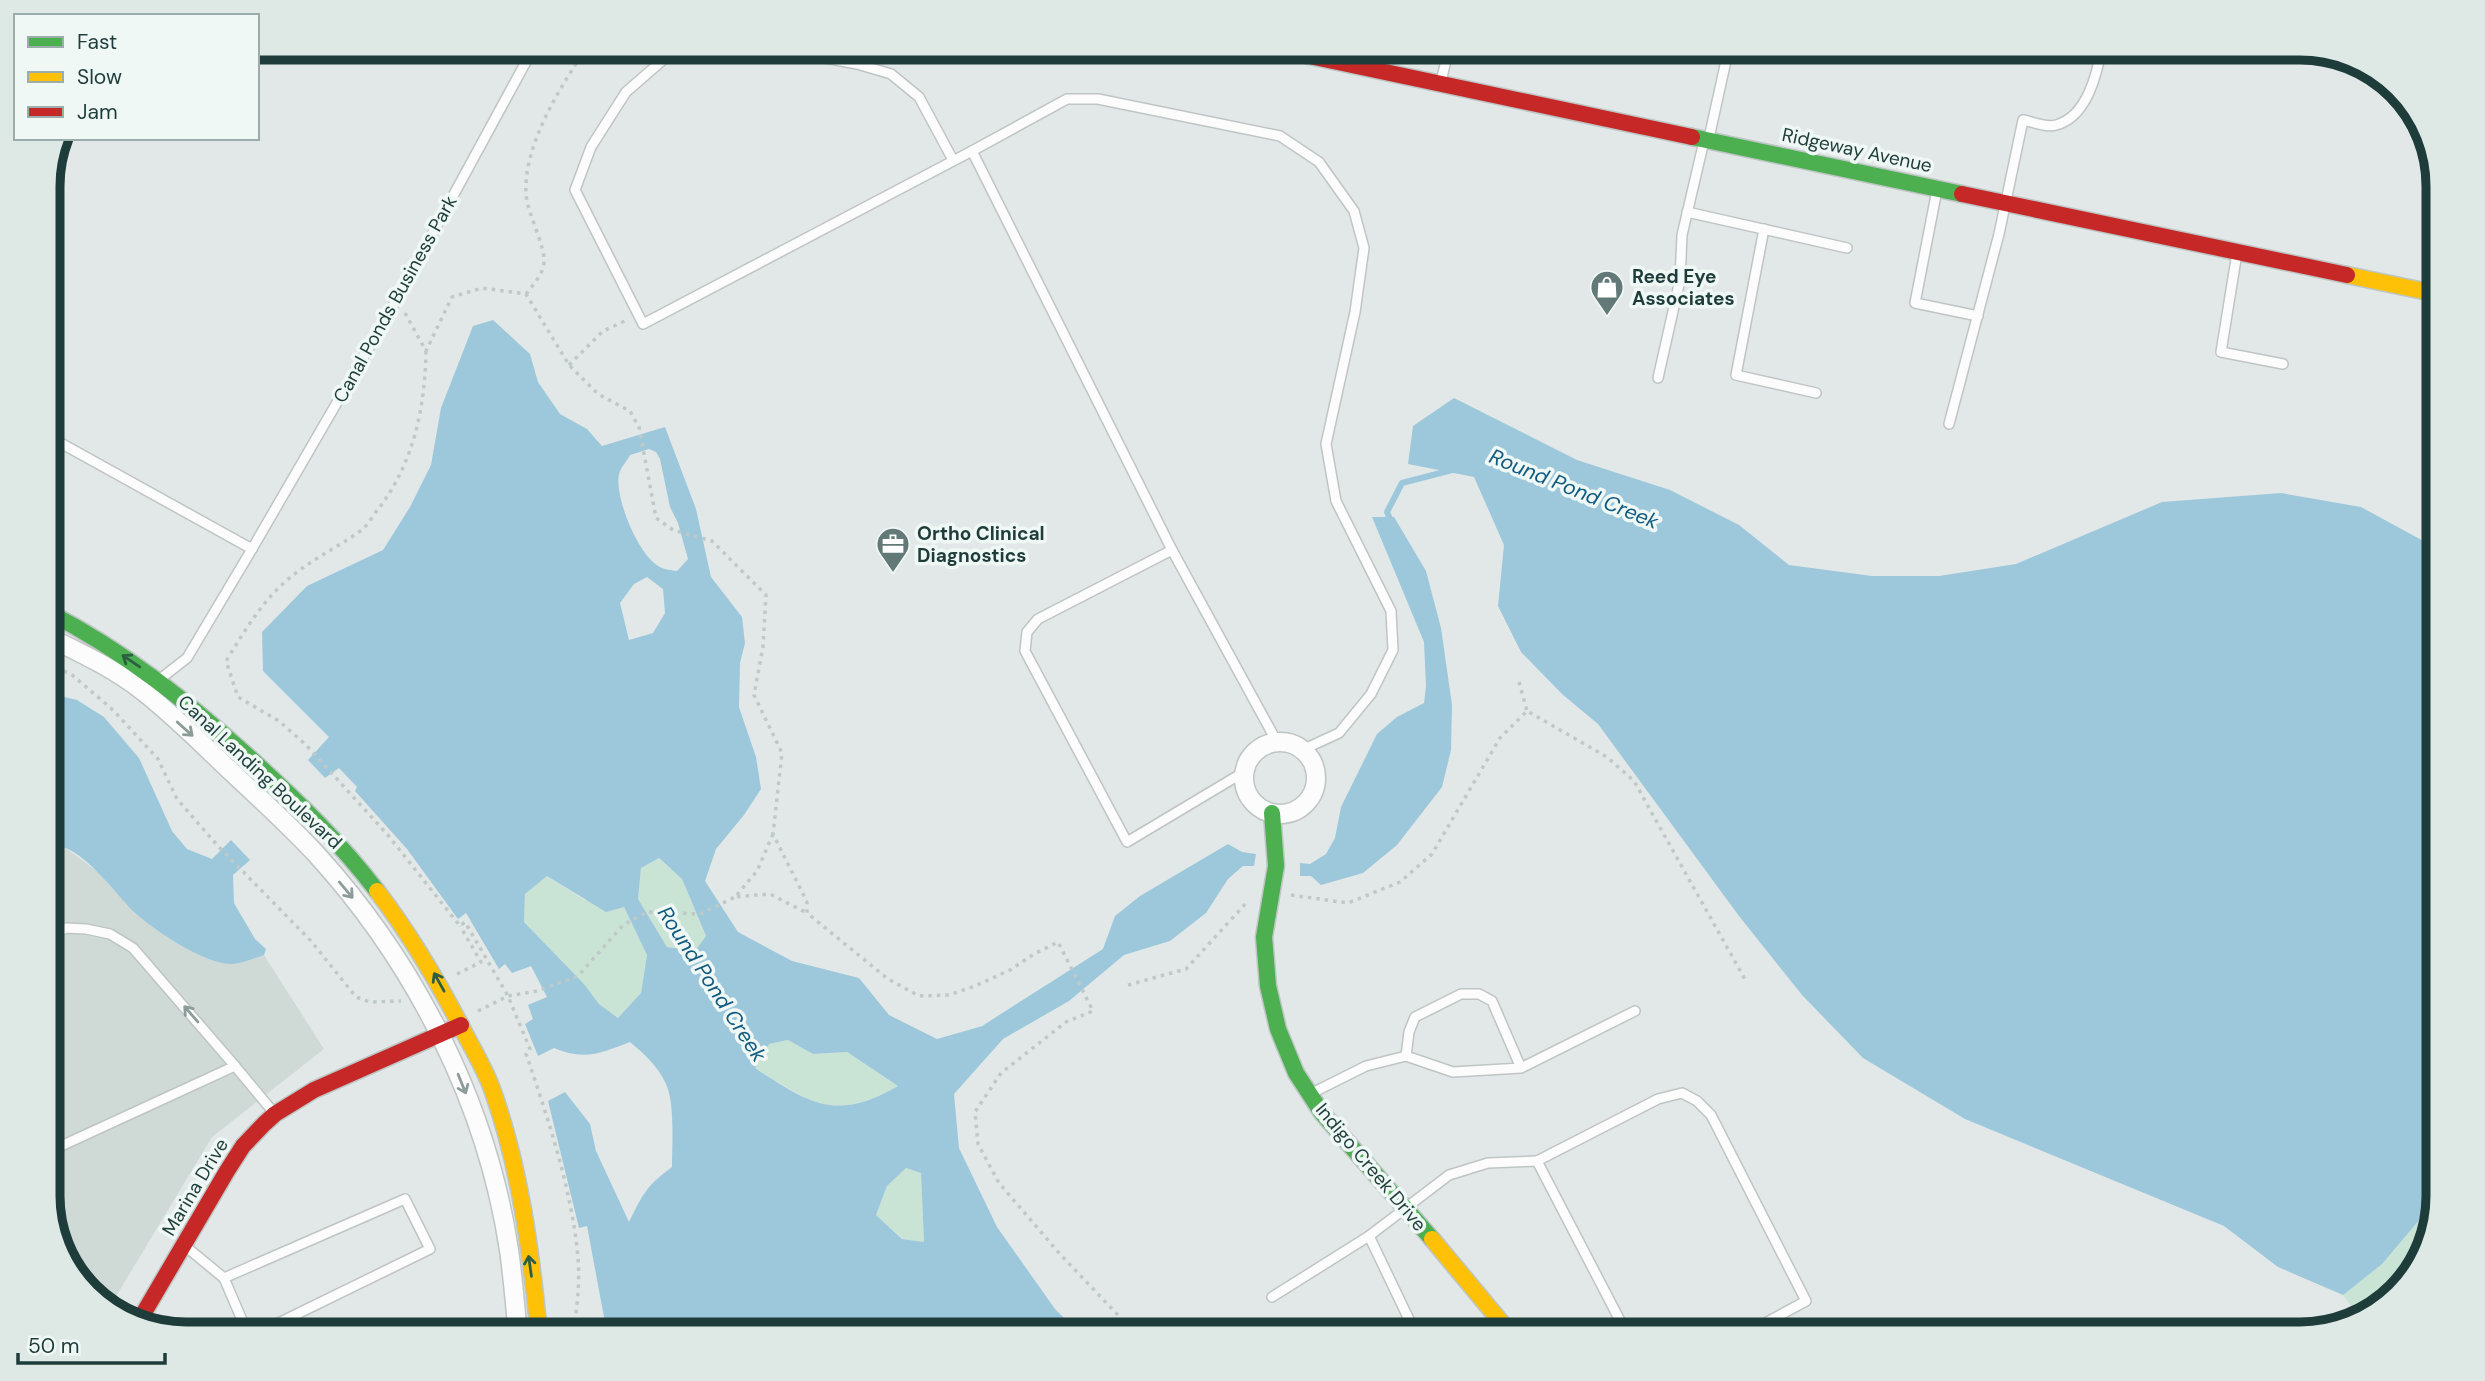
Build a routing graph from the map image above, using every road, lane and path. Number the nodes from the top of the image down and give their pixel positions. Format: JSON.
{"nodes":[{"id":1,"x":527,"y":60,"type":"edge"},
{"id":2,"x":579,"y":60,"type":"edge"},
{"id":3,"x":663,"y":60,"type":"edge"},
{"id":4,"x":836,"y":60,"type":"edge"},
{"id":5,"x":1328,"y":60,"type":"edge"},
{"id":6,"x":1446,"y":60,"type":"edge"},
{"id":7,"x":1726,"y":60,"type":"edge"},
{"id":8,"x":2100,"y":60,"type":"edge"},
{"id":9,"x":1441,"y":84,"type":"junction"},
{"id":10,"x":1706,"y":140,"type":"junction"},
{"id":11,"x":972,"y":151,"type":"junction"},
{"id":12,"x":953,"y":160,"type":"junction"},
{"id":13,"x":1937,"y":188,"type":"junction"},
{"id":14,"x":2005,"y":203,"type":"junction"},
{"id":15,"x":1687,"y":212,"type":"junction"},
{"id":16,"x":1764,"y":229,"type":"junction"},
{"id":17,"x":1847,"y":248,"type":"dead end"},
{"id":18,"x":2237,"y":251,"type":"junction"},
{"id":19,"x":2425,"y":290,"type":"edge"},
{"id":20,"x":526,"y":293,"type":"junction"},
{"id":21,"x":397,"y":299,"type":"junction"},
{"id":22,"x":1978,"y":316,"type":"junction"},
{"id":23,"x":642,"y":324,"type":"junction"},
{"id":24,"x":426,"y":351,"type":"junction"},
{"id":25,"x":2283,"y":364,"type":"dead end"},
{"id":26,"x":569,"y":365,"type":"junction"},
{"id":27,"x":1658,"y":378,"type":"dead end"},
{"id":28,"x":1815,"y":393,"type":"dead end"},
{"id":29,"x":1948,"y":424,"type":"dead end"},
{"id":30,"x":60,"y":443,"type":"edge"},
{"id":31,"x":252,"y":549,"type":"junction"},
{"id":32,"x":1172,"y":550,"type":"junction"},
{"id":33,"x":60,"y":618,"type":"edge"},
{"id":34,"x":60,"y":644,"type":"edge"},
{"id":35,"x":60,"y":670,"type":"edge"},
{"id":36,"x":159,"y":680,"type":"junction"},
{"id":37,"x":1519,"y":682,"type":"dead end"},
{"id":38,"x":144,"y":692,"type":"junction"},
{"id":39,"x":1527,"y":710,"type":"junction"},
{"id":40,"x":1277,"y":742,"type":"junction"},
{"id":41,"x":1302,"y":750,"type":"junction"},
{"id":42,"x":1244,"y":772,"type":"junction"},
{"id":43,"x":1272,"y":813,"type":"junction"},
{"id":44,"x":773,"y":834,"type":"junction"},
{"id":45,"x":1272,"y":893,"type":"junction"},
{"id":46,"x":735,"y":897,"type":"junction"},
{"id":47,"x":807,"y":914,"type":"junction"},
{"id":48,"x":460,"y":926,"type":"junction"},
{"id":49,"x":60,"y":931,"type":"edge"},
{"id":50,"x":453,"y":976,"type":"dead end"},
{"id":51,"x":1747,"y":983,"type":"dead end"},
{"id":52,"x":1128,"y":985,"type":"dead end"},
{"id":53,"x":508,"y":996,"type":"junction"},
{"id":54,"x":407,"y":1001,"type":"dead end"},
{"id":55,"x":498,"y":1002,"type":"dead end"},
{"id":56,"x":1634,"y":1011,"type":"dead end"},
{"id":57,"x":461,"y":1025,"type":"junction"},
{"id":58,"x":439,"y":1034,"type":"junction"},
{"id":59,"x":1406,"y":1056,"type":"junction"},
{"id":60,"x":235,"y":1066,"type":"junction"},
{"id":61,"x":1521,"y":1068,"type":"junction"},
{"id":62,"x":1310,"y":1094,"type":"junction"},
{"id":63,"x":275,"y":1114,"type":"junction"},
{"id":64,"x":60,"y":1146,"type":"edge"},
{"id":65,"x":1537,"y":1161,"type":"junction"},
{"id":66,"x":1404,"y":1208,"type":"junction"},
{"id":67,"x":1368,"y":1236,"type":"junction"},
{"id":68,"x":183,"y":1245,"type":"junction"},
{"id":69,"x":225,"y":1279,"type":"junction"},
{"id":70,"x":1272,"y":1297,"type":"dead end"},
{"id":71,"x":143,"y":1314,"type":"edge"},
{"id":72,"x":242,"y":1322,"type":"edge"},
{"id":73,"x":281,"y":1322,"type":"edge"},
{"id":74,"x":516,"y":1322,"type":"edge"},
{"id":75,"x":537,"y":1322,"type":"edge"},
{"id":76,"x":575,"y":1322,"type":"edge"},
{"id":77,"x":1125,"y":1322,"type":"edge"},
{"id":78,"x":1410,"y":1322,"type":"edge"},
{"id":79,"x":1501,"y":1322,"type":"edge"},
{"id":80,"x":1621,"y":1322,"type":"edge"},
{"id":81,"x":1767,"y":1322,"type":"edge"}],
"edges":[{"from":1,"to":21,"type":"lane","name":"Canal Ponds Business Park"},
{"from":2,"to":20,"type":"path"},
{"from":3,"to":23,"type":"lane"},
{"from":4,"to":12,"type":"lane"},
{"from":5,"to":9,"type":"street","name":"Ridgeway Avenue"},
{"from":6,"to":9,"type":"lane"},
{"from":7,"to":10,"type":"lane"},
{"from":8,"to":14,"type":"lane"},
{"from":9,"to":10,"type":"street","name":"Ridgeway Avenue"},
{"from":10,"to":13,"type":"street","name":"Ridgeway Avenue"},
{"from":10,"to":15,"type":"lane"},
{"from":11,"to":12,"type":"lane"},
{"from":11,"to":32,"type":"lane"},
{"from":11,"to":41,"type":"lane"},
{"from":12,"to":23,"type":"lane"},
{"from":13,"to":14,"type":"street","name":"Ridgeway Avenue"},
{"from":13,"to":22,"type":"lane"},
{"from":14,"to":18,"type":"street","name":"Ridgeway Avenue"},
{"from":14,"to":22,"type":"lane"},
{"from":15,"to":16,"type":"lane"},
{"from":15,"to":27,"type":"lane"},
{"from":16,"to":17,"type":"lane"},
{"from":16,"to":28,"type":"lane"},
{"from":18,"to":19,"type":"street","name":"Ridgeway Avenue"},
{"from":18,"to":25,"type":"lane"},
{"from":20,"to":24,"type":"path"},
{"from":20,"to":26,"type":"path"},
{"from":21,"to":24,"type":"path"},
{"from":21,"to":31,"type":"lane","name":"Canal Ponds Business Park"},
{"from":22,"to":29,"type":"lane"},
{"from":23,"to":26,"type":"path"},
{"from":24,"to":48,"type":"path"},
{"from":26,"to":44,"type":"path"},
{"from":30,"to":31,"type":"lane"},
{"from":31,"to":36,"type":"lane","name":"Canal Ponds Business Park"},
{"from":32,"to":40,"type":"lane"},
{"from":32,"to":42,"type":"lane"},
{"from":36,"to":33,"type":"street","name":"Canal Landing Boulevard","one_way":true},
{"from":34,"to":38,"type":"street","name":"Canal Landing Boulevard"},
{"from":35,"to":54,"type":"path"},
{"from":36,"to":38,"type":"lane","name":"Canal Ponds Business Park"},
{"from":57,"to":36,"type":"street","name":"Canal Landing Boulevard","one_way":true},
{"from":37,"to":39,"type":"path"},
{"from":38,"to":58,"type":"street","name":"Canal Landing Boulevard","one_way":true},
{"from":39,"to":45,"type":"path"},
{"from":39,"to":51,"type":"path"},
{"from":40,"to":41,"type":"street"},
{"from":40,"to":42,"type":"street"},
{"from":41,"to":43,"type":"street"},
{"from":42,"to":43,"type":"street"},
{"from":43,"to":45,"type":"street","name":"Indigo Creek Drive"},
{"from":44,"to":46,"type":"path"},
{"from":44,"to":47,"type":"path"},
{"from":45,"to":52,"type":"path"},
{"from":45,"to":62,"type":"street","name":"Indigo Creek Drive"},
{"from":46,"to":47,"type":"path"},
{"from":46,"to":53,"type":"path"},
{"from":47,"to":77,"type":"path"},
{"from":48,"to":50,"type":"path"},
{"from":48,"to":53,"type":"path"},
{"from":60,"to":49,"type":"lane","one_way":true},
{"from":53,"to":55,"type":"path"},
{"from":53,"to":76,"type":"path"},
{"from":56,"to":61,"type":"lane"},
{"from":57,"to":58,"type":"street","name":"Marina Drive"},
{"from":75,"to":57,"type":"street","name":"Canal Landing Boulevard","one_way":true},
{"from":58,"to":63,"type":"street","name":"Marina Drive"},
{"from":58,"to":74,"type":"street","name":"Canal Landing Boulevard","one_way":true},
{"from":59,"to":61,"type":"lane"},
{"from":59,"to":61,"type":"lane"},
{"from":59,"to":62,"type":"lane"},
{"from":60,"to":63,"type":"lane"},
{"from":60,"to":64,"type":"lane"},
{"from":62,"to":66,"type":"street","name":"Indigo Creek Drive"},
{"from":63,"to":68,"type":"street","name":"Marina Drive"},
{"from":65,"to":66,"type":"lane"},
{"from":65,"to":80,"type":"lane"},
{"from":65,"to":81,"type":"lane"},
{"from":66,"to":67,"type":"lane"},
{"from":66,"to":79,"type":"street","name":"Indigo Creek Drive"},
{"from":67,"to":70,"type":"lane"},
{"from":67,"to":78,"type":"lane"},
{"from":68,"to":69,"type":"lane"},
{"from":68,"to":71,"type":"street","name":"Marina Drive"},
{"from":69,"to":72,"type":"lane"},
{"from":69,"to":73,"type":"lane"}]}
